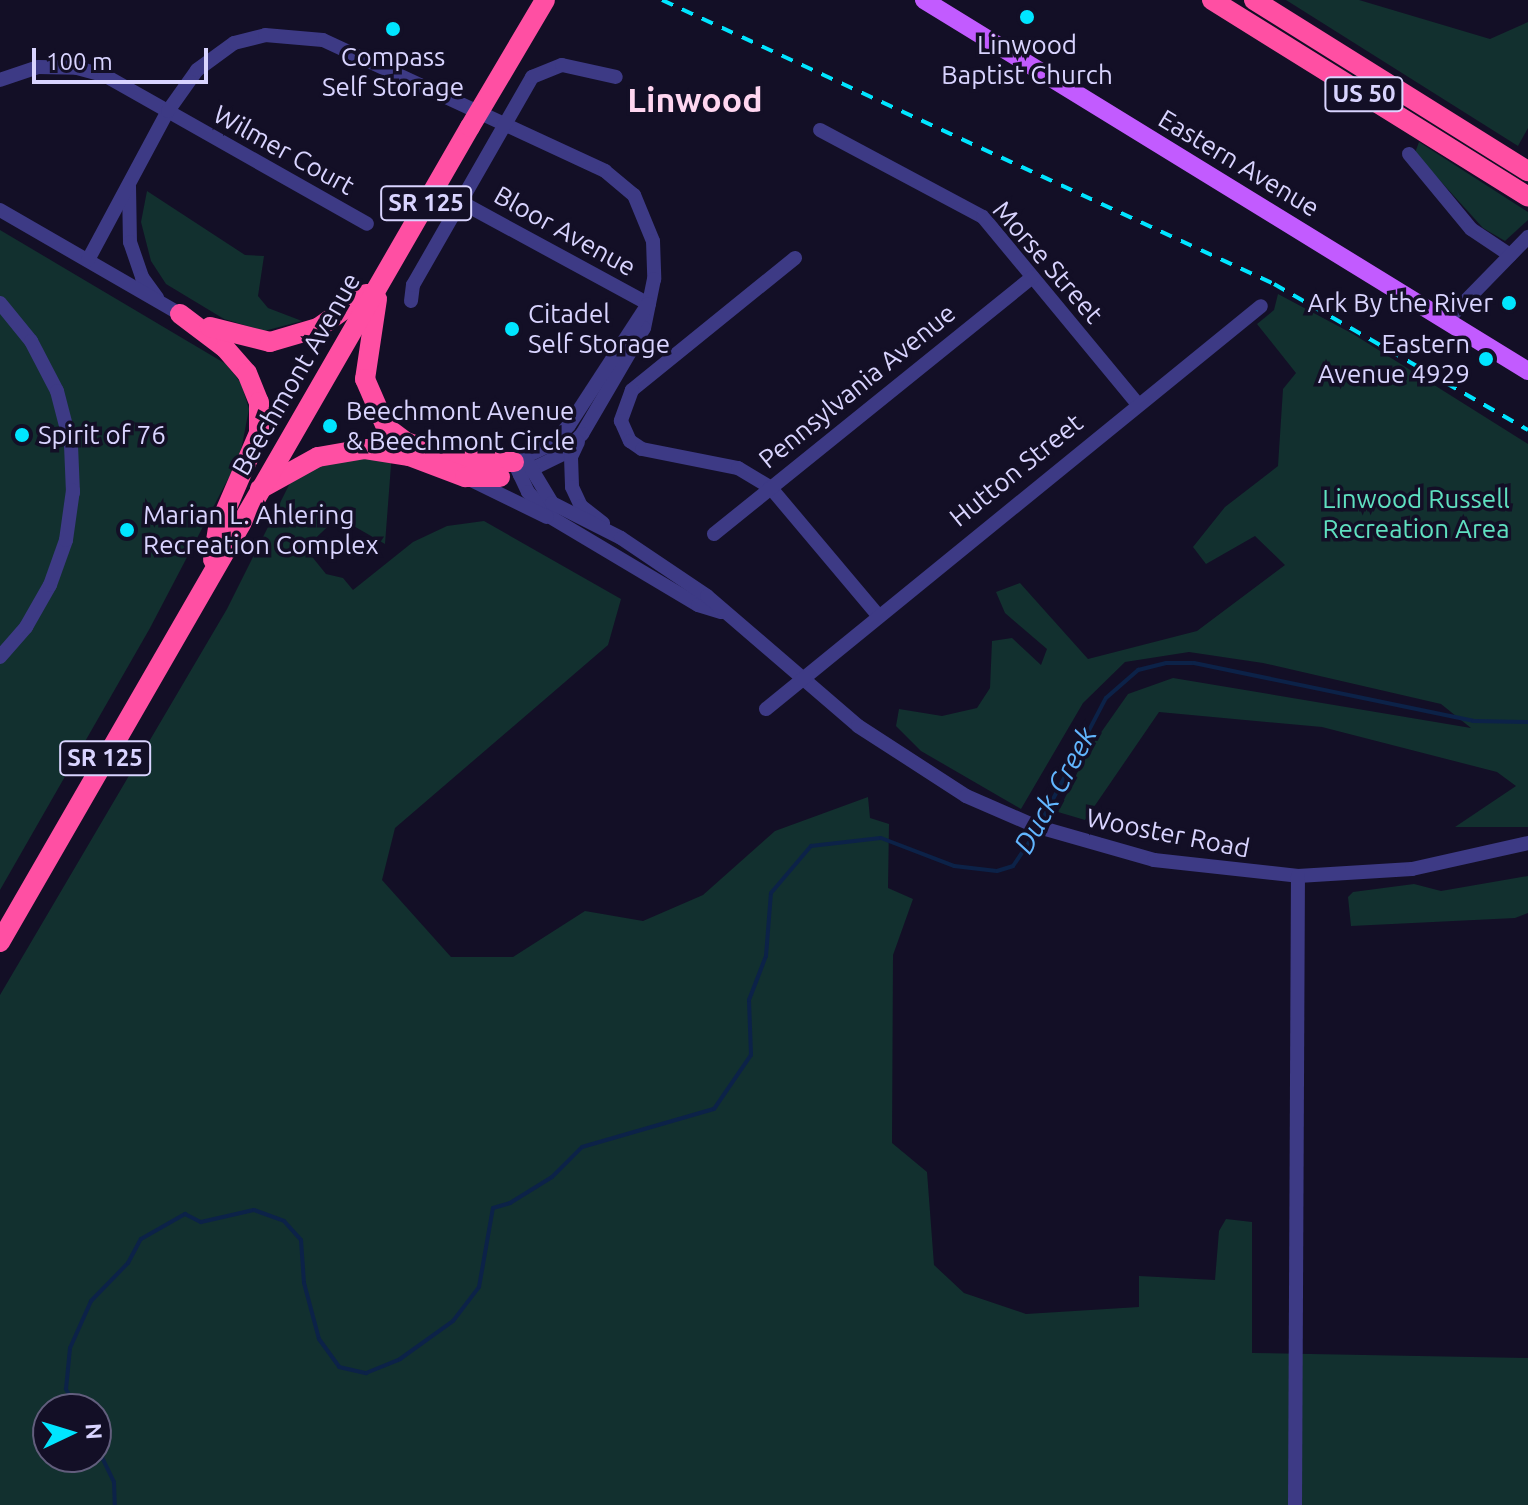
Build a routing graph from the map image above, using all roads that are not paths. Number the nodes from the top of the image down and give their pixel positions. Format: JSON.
{"nodes":[{"id":1,"x":545,"y":0,"type":"edge"},
{"id":2,"x":924,"y":0,"type":"edge"},
{"id":3,"x":1212,"y":0,"type":"edge"},
{"id":4,"x":1254,"y":0,"type":"edge"},
{"id":5,"x":616,"y":77,"type":"dead end"},
{"id":6,"x":0,"y":80,"type":"edge"},
{"id":7,"x":168,"y":111,"type":"junction"},
{"id":8,"x":504,"y":122,"type":"junction"},
{"id":9,"x":820,"y":130,"type":"dead end"},
{"id":10,"x":1409,"y":154,"type":"dead end"},
{"id":11,"x":1528,"y":171,"type":"edge"},
{"id":12,"x":129,"y":184,"type":"junction"},
{"id":13,"x":1522,"y":192,"type":"edge"},
{"id":14,"x":459,"y":201,"type":"junction"},
{"id":15,"x":0,"y":210,"type":"edge"},
{"id":16,"x":367,"y":224,"type":"dead end"},
{"id":17,"x":1528,"y":237,"type":"edge"},
{"id":18,"x":1510,"y":255,"type":"junction"},
{"id":19,"x":795,"y":258,"type":"dead end"},
{"id":20,"x":88,"y":260,"type":"junction"},
{"id":21,"x":1032,"y":277,"type":"junction"},
{"id":22,"x":381,"y":280,"type":"junction"},
{"id":23,"x":411,"y":301,"type":"dead end"},
{"id":24,"x":159,"y":302,"type":"junction"},
{"id":25,"x":0,"y":303,"type":"edge"},
{"id":26,"x":649,"y":304,"type":"junction"},
{"id":27,"x":1261,"y":306,"type":"dead end"},
{"id":28,"x":180,"y":314,"type":"junction"},
{"id":29,"x":1448,"y":319,"type":"junction"},
{"id":30,"x":1528,"y":371,"type":"edge"},
{"id":31,"x":1137,"y":403,"type":"junction"},
{"id":32,"x":582,"y":434,"type":"junction"},
{"id":33,"x":522,"y":467,"type":"junction"},
{"id":34,"x":465,"y":477,"type":"junction"},
{"id":35,"x":770,"y":487,"type":"junction"},
{"id":36,"x":260,"y":489,"type":"junction"},
{"id":37,"x":552,"y":518,"type":"junction"},
{"id":38,"x":714,"y":534,"type":"dead end"},
{"id":39,"x":621,"y":538,"type":"junction"},
{"id":40,"x":211,"y":575,"type":"junction"},
{"id":41,"x":722,"y":613,"type":"junction"},
{"id":42,"x":877,"y":614,"type":"junction"},
{"id":43,"x":0,"y":657,"type":"edge"},
{"id":44,"x":808,"y":678,"type":"junction"},
{"id":45,"x":766,"y":709,"type":"dead end"},
{"id":46,"x":1528,"y":843,"type":"edge"},
{"id":47,"x":1298,"y":876,"type":"junction"},
{"id":48,"x":0,"y":942,"type":"edge"},
{"id":49,"x":1295,"y":1505,"type":"edge"}],
"edges":[{"from":1,"to":22,"type":"highway","name":"Beechmont Avenue","number":"SR 125","bridge":true},
{"from":2,"to":29,"type":"main road","name":"Eastern Avenue"},
{"from":3,"to":13,"type":"highway","number":"US 50"},
{"from":4,"to":11,"type":"highway","number":"US 50"},
{"from":5,"to":8,"type":"street"},
{"from":6,"to":7,"type":"street","name":"Wilmer Court"},
{"from":7,"to":8,"type":"street"},
{"from":7,"to":12,"type":"street"},
{"from":7,"to":16,"type":"street","name":"Wilmer Court"},
{"from":8,"to":14,"type":"street"},
{"from":8,"to":26,"type":"street"},
{"from":9,"to":21,"type":"street","name":"Morse Street"},
{"from":10,"to":18,"type":"street"},
{"from":12,"to":20,"type":"street"},
{"from":12,"to":24,"type":"street"},
{"from":14,"to":23,"type":"street"},
{"from":14,"to":26,"type":"street","name":"Bloor Avenue"},
{"from":15,"to":20,"type":"street"},
{"from":17,"to":18,"type":"street"},
{"from":18,"to":29,"type":"street"},
{"from":19,"to":35,"type":"street"},
{"from":20,"to":24,"type":"street"},
{"from":21,"to":31,"type":"street","name":"Morse Street"},
{"from":21,"to":35,"type":"street","name":"Pennsylvania Avenue"},
{"from":22,"to":28,"type":"highway"},
{"from":22,"to":33,"type":"highway"},
{"from":22,"to":36,"type":"highway","name":"Beechmont Avenue","number":"SR 125"},
{"from":24,"to":28,"type":"street"},
{"from":25,"to":43,"type":"street"},
{"from":26,"to":32,"type":"street"},
{"from":26,"to":33,"type":"street"},
{"from":27,"to":31,"type":"street","name":"Hutton Street"},
{"from":28,"to":40,"type":"highway"},
{"from":29,"to":30,"type":"main road","name":"Eastern Avenue"},
{"from":31,"to":42,"type":"street","name":"Hutton Street"},
{"from":32,"to":33,"type":"street"},
{"from":32,"to":39,"type":"street"},
{"from":33,"to":34,"type":"highway"},
{"from":33,"to":37,"type":"street","name":"Wooster Road"},
{"from":33,"to":39,"type":"street","name":"Wooster Road"},
{"from":34,"to":36,"type":"highway"},
{"from":34,"to":37,"type":"street"},
{"from":35,"to":38,"type":"street","name":"Pennsylvania Avenue"},
{"from":35,"to":42,"type":"street"},
{"from":36,"to":40,"type":"highway","name":"Beechmont Avenue","number":"SR 125"},
{"from":37,"to":41,"type":"street","name":"Wooster Road"},
{"from":39,"to":41,"type":"street","name":"Wooster Road"},
{"from":40,"to":48,"type":"highway","name":"Beechmont Avenue","number":"SR 125"},
{"from":41,"to":44,"type":"street","name":"Wooster Road"},
{"from":42,"to":44,"type":"street","name":"Hutton Street"},
{"from":44,"to":45,"type":"street"},
{"from":44,"to":47,"type":"street","name":"Wooster Road"},
{"from":46,"to":47,"type":"street","name":"Wooster Road"},
{"from":47,"to":49,"type":"street"}]}
